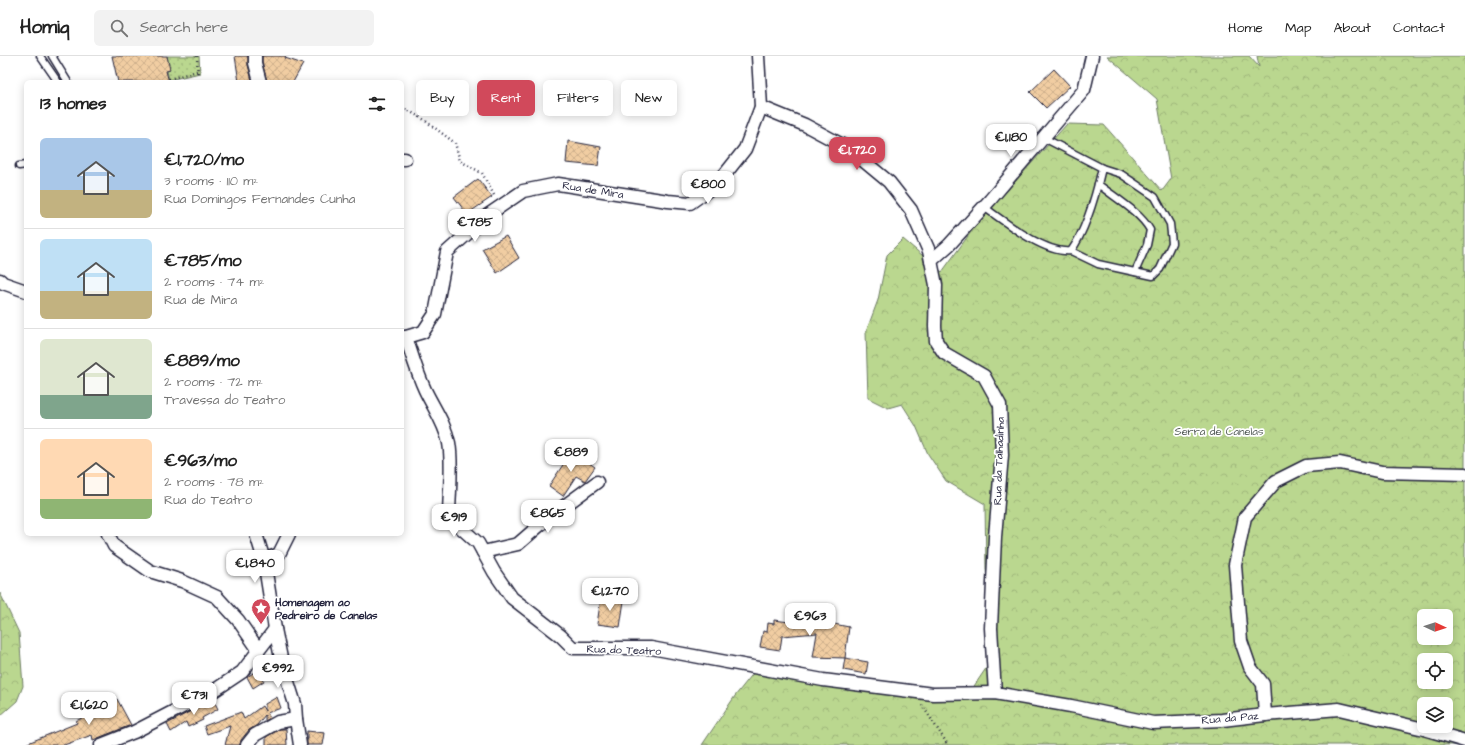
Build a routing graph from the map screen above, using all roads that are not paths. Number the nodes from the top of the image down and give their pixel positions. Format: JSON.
{"nodes":[{"id":1,"x":40,"y":56,"type":"edge"},
{"id":2,"x":52,"y":56,"type":"edge"},
{"id":3,"x":255,"y":56,"type":"edge"},
{"id":4,"x":758,"y":56,"type":"edge"},
{"id":5,"x":1092,"y":56,"type":"edge"},
{"id":6,"x":57,"y":80,"type":"edge"},
{"id":7,"x":67,"y":80,"type":"edge"},
{"id":8,"x":259,"y":80,"type":"edge"},
{"id":9,"x":761,"y":106,"type":"junction"},
{"id":10,"x":1044,"y":138,"type":"junction"},
{"id":11,"x":1102,"y":168,"type":"junction"},
{"id":12,"x":1098,"y":184,"type":"junction"},
{"id":13,"x":984,"y":207,"type":"junction"},
{"id":14,"x":1071,"y":251,"type":"junction"},
{"id":15,"x":931,"y":261,"type":"junction"},
{"id":16,"x":1135,"y":272,"type":"junction"},
{"id":17,"x":0,"y":280,"type":"edge"},
{"id":18,"x":24,"y":290,"type":"edge"},
{"id":19,"x":404,"y":337,"type":"edge"},
{"id":20,"x":1465,"y":474,"type":"edge"},
{"id":21,"x":598,"y":482,"type":"dead end"},
{"id":22,"x":109,"y":536,"type":"edge"},
{"id":23,"x":257,"y":536,"type":"edge"},
{"id":24,"x":288,"y":536,"type":"edge"},
{"id":25,"x":483,"y":552,"type":"junction"},
{"id":26,"x":264,"y":560,"type":"junction"},
{"id":27,"x":275,"y":628,"type":"junction"},
{"id":28,"x":258,"y":649,"type":"junction"},
{"id":29,"x":995,"y":693,"type":"junction"},
{"id":30,"x":1265,"y":715,"type":"junction"},
{"id":31,"x":296,"y":719,"type":"junction"},
{"id":32,"x":1465,"y":741,"type":"edge"},
{"id":33,"x":101,"y":745,"type":"edge"},
{"id":34,"x":247,"y":745,"type":"edge"},
{"id":35,"x":300,"y":745,"type":"edge"}],
"edges":[{"from":1,"to":6,"type":"lane"},
{"from":2,"to":7,"type":"lane"},
{"from":3,"to":8,"type":"street"},
{"from":4,"to":9,"type":"street","name":"Rua de Mira"},
{"from":5,"to":10,"type":"street"},
{"from":9,"to":15,"type":"street","name":"Rua da Talhadinha"},
{"from":9,"to":19,"type":"street","name":"Rua de Mira"},
{"from":10,"to":11,"type":"lane"},
{"from":10,"to":13,"type":"street"},
{"from":11,"to":12,"type":"lane"},
{"from":11,"to":16,"type":"lane"},
{"from":12,"to":14,"type":"lane"},
{"from":12,"to":16,"type":"lane"},
{"from":13,"to":14,"type":"lane"},
{"from":13,"to":15,"type":"street"},
{"from":14,"to":16,"type":"lane"},
{"from":15,"to":29,"type":"street","name":"Rua da Talhadinha"},
{"from":17,"to":18,"type":"street"},
{"from":19,"to":25,"type":"street","name":"Rua do Teatro"},
{"from":20,"to":30,"type":"street"},
{"from":21,"to":25,"type":"street"},
{"from":22,"to":28,"type":"street"},
{"from":23,"to":26,"type":"street"},
{"from":24,"to":26,"type":"street"},
{"from":25,"to":29,"type":"street","name":"Rua do Teatro"},
{"from":26,"to":27,"type":"street"},
{"from":27,"to":28,"type":"street"},
{"from":27,"to":31,"type":"street"},
{"from":28,"to":33,"type":"street"},
{"from":29,"to":30,"type":"street","name":"Rua da Paz"},
{"from":30,"to":32,"type":"street","name":"Rua da Paz"},
{"from":31,"to":34,"type":"street"},
{"from":31,"to":35,"type":"street"}]}
